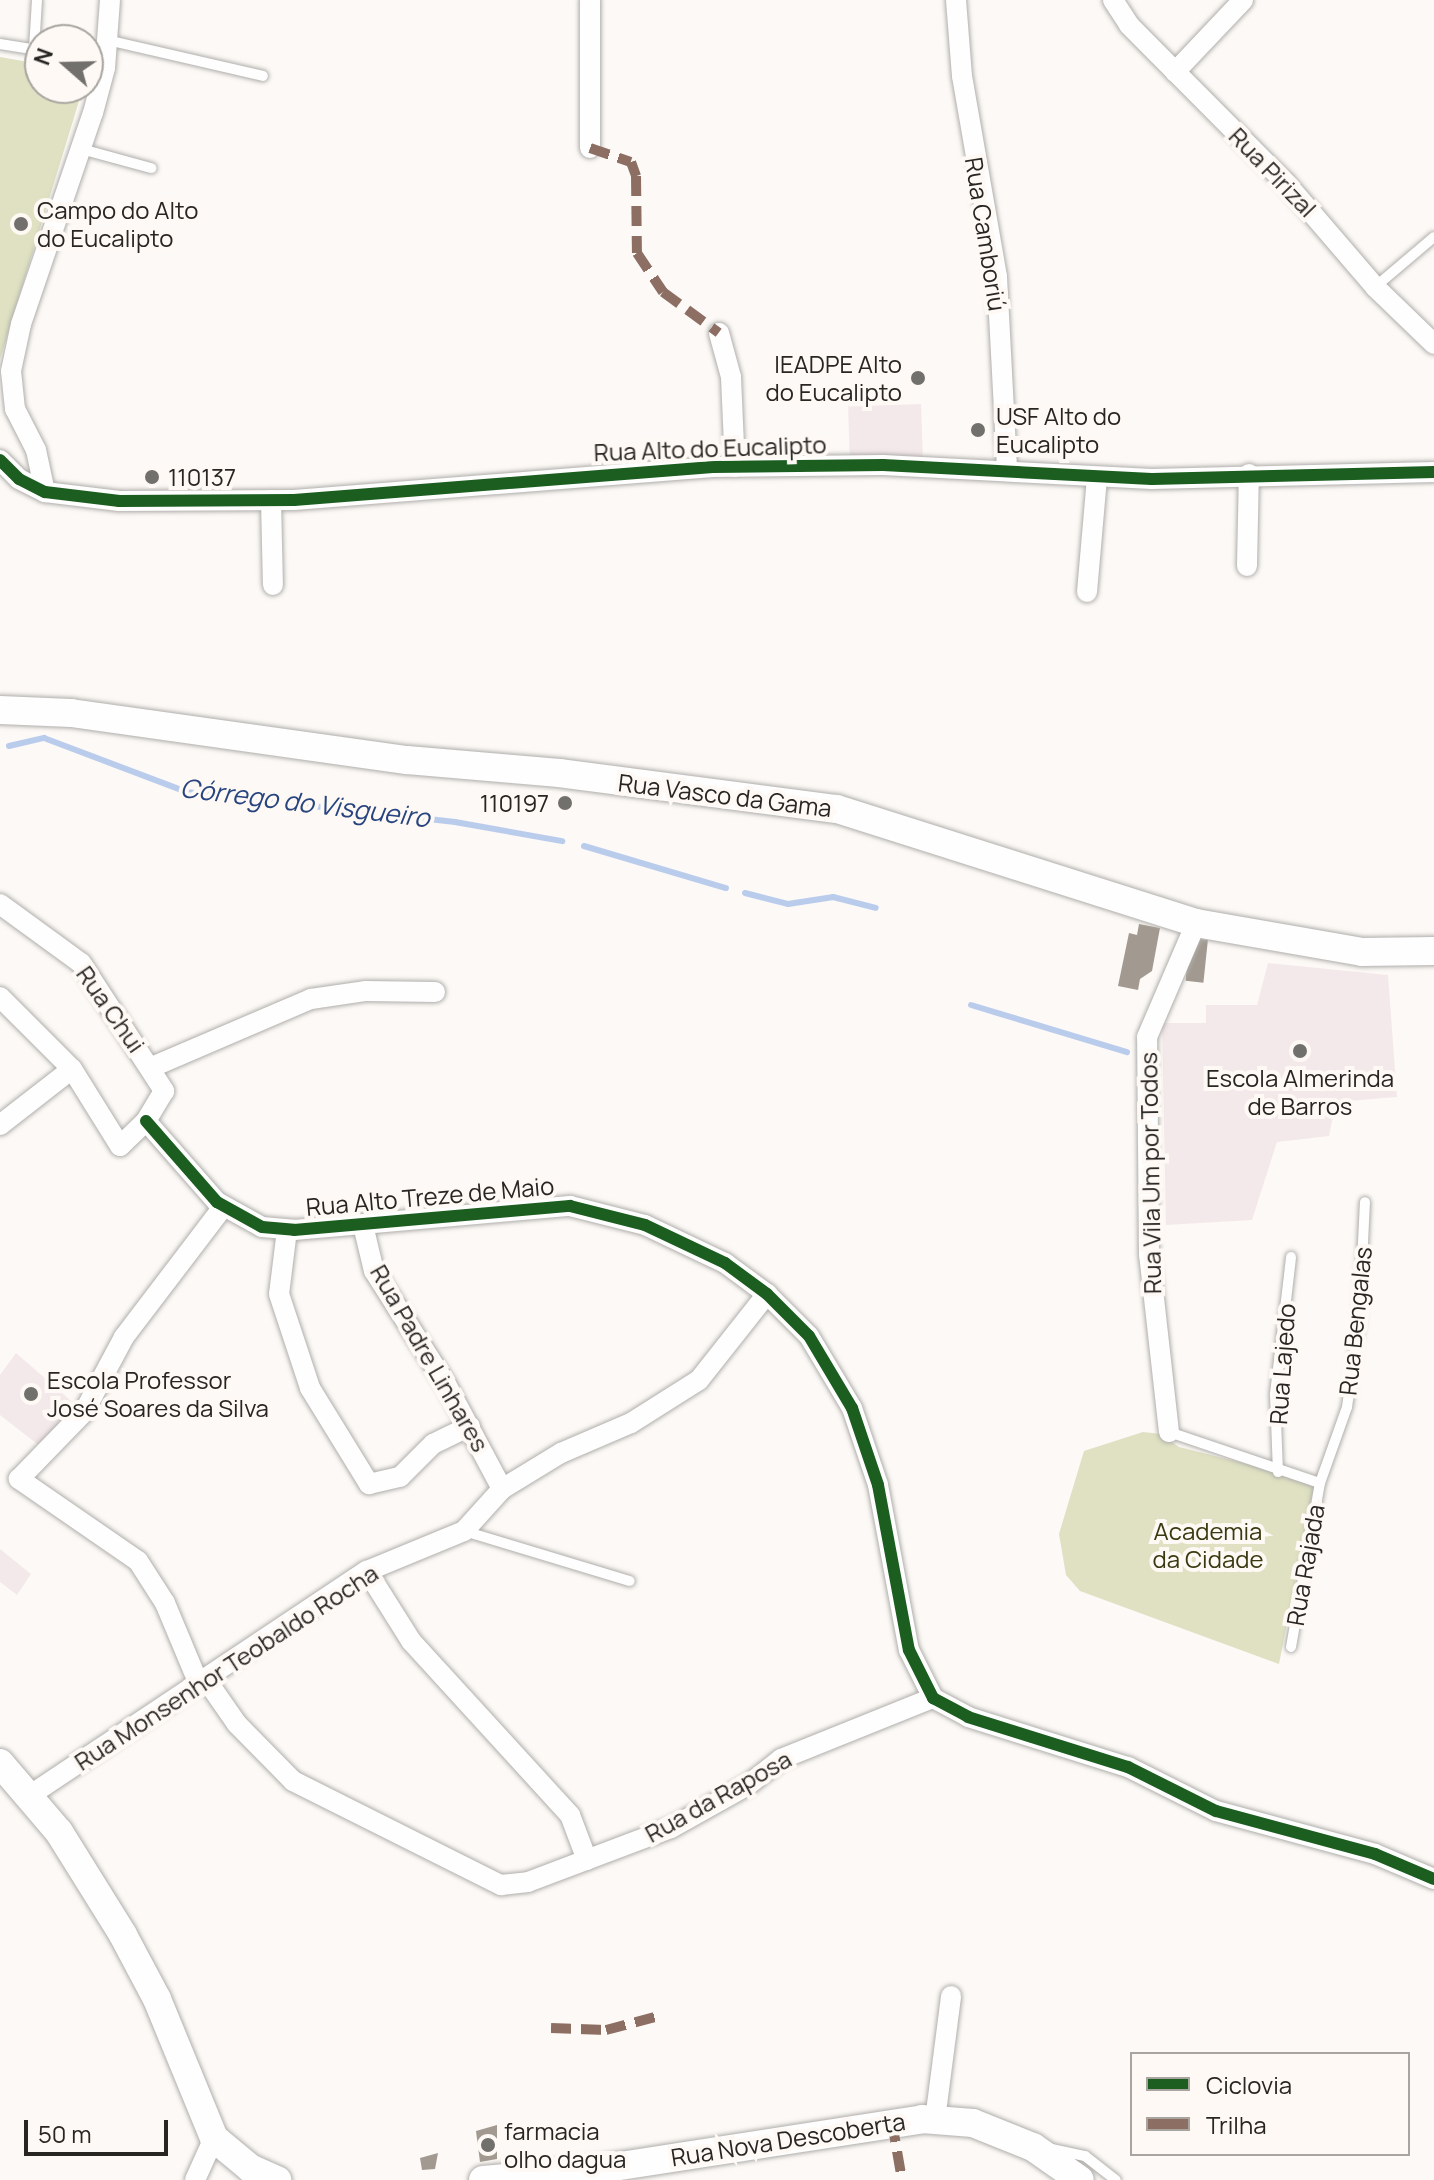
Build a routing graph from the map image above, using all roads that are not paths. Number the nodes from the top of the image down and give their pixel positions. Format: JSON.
{"nodes":[{"id":1,"x":37,"y":0,"type":"edge"},
{"id":2,"x":110,"y":0,"type":"edge"},
{"id":3,"x":590,"y":0,"type":"edge"},
{"id":4,"x":956,"y":0,"type":"edge"},
{"id":5,"x":1113,"y":0,"type":"edge"},
{"id":6,"x":1243,"y":0,"type":"edge"},
{"id":7,"x":37,"y":24,"type":"edge"},
{"id":8,"x":107,"y":40,"type":"junction"},
{"id":9,"x":0,"y":44,"type":"edge"},
{"id":10,"x":104,"y":47,"type":"edge"},
{"id":11,"x":24,"y":48,"type":"edge"},
{"id":12,"x":1175,"y":72,"type":"junction"},
{"id":13,"x":263,"y":76,"type":"dead end"},
{"id":14,"x":89,"y":104,"type":"edge"},
{"id":15,"x":590,"y":148,"type":"dead end"},
{"id":16,"x":81,"y":149,"type":"junction"},
{"id":17,"x":151,"y":168,"type":"dead end"},
{"id":18,"x":1434,"y":237,"type":"edge"},
{"id":19,"x":1375,"y":287,"type":"junction"},
{"id":20,"x":719,"y":333,"type":"dead end"},
{"id":21,"x":1434,"y":344,"type":"edge"},
{"id":22,"x":0,"y":460,"type":"edge"},
{"id":23,"x":735,"y":467,"type":"junction"},
{"id":24,"x":1007,"y":469,"type":"junction"},
{"id":25,"x":1434,"y":472,"type":"edge"},
{"id":26,"x":1249,"y":474,"type":"junction"},
{"id":27,"x":1097,"y":478,"type":"junction"},
{"id":28,"x":45,"y":492,"type":"junction"},
{"id":29,"x":271,"y":500,"type":"junction"},
{"id":30,"x":1247,"y":566,"type":"dead end"},
{"id":31,"x":273,"y":585,"type":"dead end"},
{"id":32,"x":1087,"y":592,"type":"dead end"},
{"id":33,"x":0,"y":710,"type":"edge"},
{"id":34,"x":0,"y":904,"type":"edge"},
{"id":35,"x":1196,"y":923,"type":"junction"},
{"id":36,"x":1434,"y":951,"type":"edge"},
{"id":37,"x":435,"y":992,"type":"dead end"},
{"id":38,"x":0,"y":997,"type":"edge"},
{"id":39,"x":152,"y":1067,"type":"junction"},
{"id":40,"x":72,"y":1069,"type":"junction"},
{"id":41,"x":146,"y":1121,"type":"junction"},
{"id":42,"x":0,"y":1125,"type":"edge"},
{"id":43,"x":1365,"y":1202,"type":"dead end"},
{"id":44,"x":223,"y":1207,"type":"junction"},
{"id":45,"x":363,"y":1225,"type":"junction"},
{"id":46,"x":287,"y":1230,"type":"junction"},
{"id":47,"x":1291,"y":1257,"type":"dead end"},
{"id":48,"x":767,"y":1294,"type":"junction"},
{"id":49,"x":470,"y":1426,"type":"junction"},
{"id":50,"x":1169,"y":1432,"type":"joint"},
{"id":51,"x":1278,"y":1472,"type":"junction"},
{"id":52,"x":1320,"y":1483,"type":"junction"},
{"id":53,"x":502,"y":1489,"type":"junction"},
{"id":54,"x":464,"y":1531,"type":"junction"},
{"id":55,"x":367,"y":1571,"type":"junction"},
{"id":56,"x":630,"y":1581,"type":"dead end"},
{"id":57,"x":1291,"y":1647,"type":"dead end"},
{"id":58,"x":202,"y":1680,"type":"junction"},
{"id":59,"x":933,"y":1698,"type":"junction"},
{"id":60,"x":0,"y":1763,"type":"edge"},
{"id":61,"x":29,"y":1796,"type":"junction"},
{"id":62,"x":587,"y":1860,"type":"junction"},
{"id":63,"x":1434,"y":1879,"type":"edge"},
{"id":64,"x":951,"y":1996,"type":"dead end"},
{"id":65,"x":935,"y":2120,"type":"junction"},
{"id":66,"x":214,"y":2138,"type":"junction"},
{"id":67,"x":1033,"y":2147,"type":"junction"},
{"id":68,"x":195,"y":2180,"type":"edge"},
{"id":69,"x":277,"y":2180,"type":"edge"},
{"id":70,"x":483,"y":2180,"type":"edge"},
{"id":71,"x":1080,"y":2180,"type":"edge"},
{"id":72,"x":1116,"y":2180,"type":"edge"}],
"edges":[{"from":1,"to":7,"type":"lane"},
{"from":2,"to":8,"type":"street"},
{"from":3,"to":15,"type":"street"},
{"from":4,"to":24,"type":"street","name":"Rua Camboriú"},
{"from":5,"to":12,"type":"street","name":"Rua Pirizal"},
{"from":6,"to":12,"type":"street"},
{"from":8,"to":10,"type":"street"},
{"from":8,"to":13,"type":"lane"},
{"from":9,"to":11,"type":"lane"},
{"from":12,"to":19,"type":"street","name":"Rua Pirizal"},
{"from":14,"to":16,"type":"street"},
{"from":16,"to":17,"type":"lane"},
{"from":16,"to":28,"type":"street"},
{"from":18,"to":19,"type":"lane"},
{"from":19,"to":21,"type":"street","name":"Rua Pirizal"},
{"from":20,"to":23,"type":"street"},
{"from":22,"to":28,"type":"street","name":"Rua Alto do Eucalipto"},
{"from":23,"to":24,"type":"street","name":"Rua Alto do Eucalipto"},
{"from":23,"to":29,"type":"street","name":"Rua Alto do Eucalipto"},
{"from":24,"to":27,"type":"street","name":"Rua Alto do Eucalipto"},
{"from":25,"to":26,"type":"street","name":"Rua Alto do Eucalipto"},
{"from":26,"to":27,"type":"street","name":"Rua Alto do Eucalipto"},
{"from":26,"to":30,"type":"street"},
{"from":27,"to":32,"type":"street"},
{"from":28,"to":29,"type":"street","name":"Rua Alto do Eucalipto"},
{"from":29,"to":31,"type":"street"},
{"from":33,"to":35,"type":"main road","name":"Rua Vasco da Gama"},
{"from":34,"to":39,"type":"street","name":"Rua Chui"},
{"from":35,"to":36,"type":"main road","name":"Rua Vasco da Gama"},
{"from":35,"to":50,"type":"street","name":"Rua Vila Um por Todos"},
{"from":37,"to":39,"type":"street"},
{"from":38,"to":40,"type":"street"},
{"from":39,"to":41,"type":"street","name":"Rua Chui"},
{"from":40,"to":41,"type":"street","name":"Rua Chui"},
{"from":40,"to":42,"type":"street"},
{"from":41,"to":44,"type":"street","name":"Rua Alto Treze de Maio"},
{"from":43,"to":52,"type":"lane","name":"Rua Bengalas"},
{"from":44,"to":46,"type":"street","name":"Rua Alto Treze de Maio"},
{"from":44,"to":58,"type":"street"},
{"from":45,"to":46,"type":"street","name":"Rua Alto Treze de Maio"},
{"from":45,"to":48,"type":"street","name":"Rua Alto Treze de Maio"},
{"from":45,"to":49,"type":"street","name":"Rua Padre Linhares"},
{"from":46,"to":49,"type":"street"},
{"from":47,"to":51,"type":"lane","name":"Rua Lajedo"},
{"from":48,"to":53,"type":"street","name":"Rua Monsenhor Teobaldo Rocha"},
{"from":48,"to":59,"type":"street","name":"Rua Alto Treze de Maio"},
{"from":49,"to":53,"type":"street","name":"Rua Padre Linhares"},
{"from":50,"to":51,"type":"lane"},
{"from":51,"to":52,"type":"lane"},
{"from":52,"to":57,"type":"lane","name":"Rua Rajada"},
{"from":53,"to":54,"type":"street","name":"Rua Monsenhor Teobaldo Rocha"},
{"from":54,"to":55,"type":"street","name":"Rua Monsenhor Teobaldo Rocha"},
{"from":54,"to":56,"type":"lane"},
{"from":55,"to":58,"type":"street","name":"Rua Monsenhor Teobaldo Rocha"},
{"from":55,"to":62,"type":"street"},
{"from":58,"to":61,"type":"street","name":"Rua Monsenhor Teobaldo Rocha"},
{"from":58,"to":62,"type":"street","name":"Rua da Raposa"},
{"from":59,"to":62,"type":"street","name":"Rua da Raposa"},
{"from":59,"to":63,"type":"street"},
{"from":60,"to":61,"type":"main road"},
{"from":61,"to":66,"type":"main road"},
{"from":64,"to":65,"type":"street"},
{"from":65,"to":67,"type":"main road","name":"Rua Nova Descoberta"},
{"from":65,"to":70,"type":"main road","name":"Rua Nova Descoberta"},
{"from":66,"to":68,"type":"street"},
{"from":66,"to":69,"type":"main road"},
{"from":67,"to":71,"type":"main road","name":"Rua Nova Descoberta"},
{"from":67,"to":72,"type":"lane"}]}
